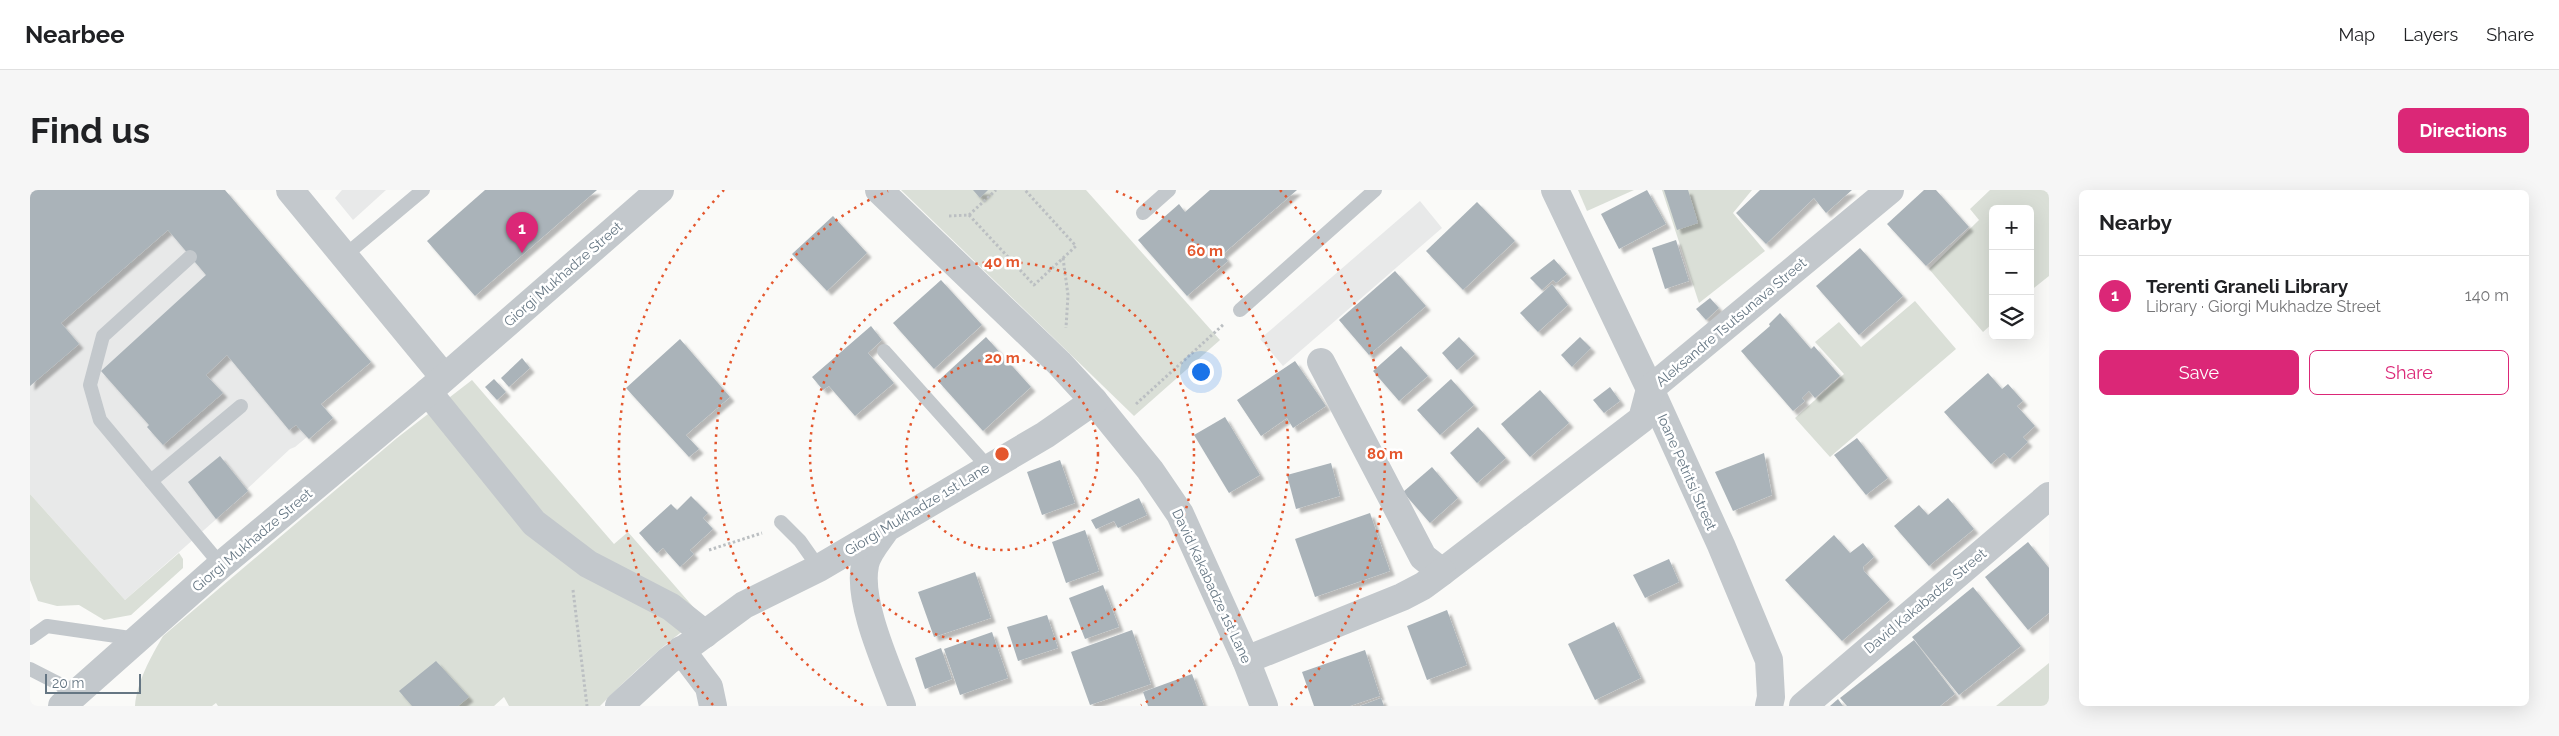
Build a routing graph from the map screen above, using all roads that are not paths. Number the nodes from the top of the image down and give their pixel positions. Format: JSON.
{"nodes":[{"id":1,"x":290,"y":190,"type":"edge"},
{"id":2,"x":423,"y":190,"type":"edge"},
{"id":3,"x":660,"y":190,"type":"edge"},
{"id":4,"x":879,"y":190,"type":"edge"},
{"id":5,"x":1169,"y":190,"type":"edge"},
{"id":6,"x":1375,"y":190,"type":"edge"},
{"id":7,"x":1556,"y":190,"type":"edge"},
{"id":8,"x":1890,"y":190,"type":"edge"},
{"id":9,"x":1142,"y":213,"type":"dead end"},
{"id":10,"x":190,"y":257,"type":"dead end"},
{"id":11,"x":343,"y":257,"type":"junction"},
{"id":12,"x":1240,"y":310,"type":"road end"},
{"id":13,"x":884,"y":351,"type":"dead end"},
{"id":14,"x":1321,"y":362,"type":"dead end"},
{"id":15,"x":436,"y":384,"type":"junction"},
{"id":16,"x":1650,"y":389,"type":"junction"},
{"id":17,"x":241,"y":406,"type":"dead end"},
{"id":18,"x":1100,"y":408,"type":"junction"},
{"id":19,"x":988,"y":467,"type":"junction"},
{"id":20,"x":151,"y":481,"type":"junction"},
{"id":21,"x":2049,"y":496,"type":"edge"},
{"id":22,"x":782,"y":524,"type":"road end"},
{"id":23,"x":888,"y":527,"type":"junction"},
{"id":24,"x":221,"y":565,"type":"junction"},
{"id":25,"x":818,"y":568,"type":"junction"},
{"id":26,"x":1442,"y":572,"type":"junction"},
{"id":27,"x":704,"y":634,"type":"junction"},
{"id":28,"x":30,"y":638,"type":"edge"},
{"id":29,"x":137,"y":639,"type":"junction"},
{"id":30,"x":681,"y":650,"type":"junction"},
{"id":31,"x":1246,"y":660,"type":"junction"},
{"id":32,"x":30,"y":669,"type":"edge"},
{"id":33,"x":69,"y":700,"type":"edge"},
{"id":34,"x":619,"y":706,"type":"edge"},
{"id":35,"x":714,"y":706,"type":"edge"},
{"id":36,"x":902,"y":706,"type":"edge"},
{"id":37,"x":1264,"y":706,"type":"edge"},
{"id":38,"x":1769,"y":706,"type":"edge"},
{"id":39,"x":1803,"y":706,"type":"edge"}],
"edges":[{"from":1,"to":11,"type":"street"},
{"from":2,"to":11,"type":"lane"},
{"from":3,"to":15,"type":"street","name":"Giorgi Mukhadze Street"},
{"from":4,"to":18,"type":"street"},
{"from":5,"to":9,"type":"lane"},
{"from":6,"to":12,"type":"lane"},
{"from":7,"to":16,"type":"street","name":"Ioane Petritsi Street"},
{"from":8,"to":16,"type":"street","name":"Aleksandre Tsutsunava Street"},
{"from":10,"to":20,"type":"lane"},
{"from":11,"to":15,"type":"street"},
{"from":13,"to":19,"type":"lane"},
{"from":14,"to":26,"type":"street"},
{"from":15,"to":24,"type":"street","name":"Giorgi Mukhadze Street"},
{"from":15,"to":27,"type":"street"},
{"from":16,"to":26,"type":"street","name":"Aleksandre Tsutsunava Street"},
{"from":16,"to":38,"type":"street","name":"Ioane Petritsi Street"},
{"from":17,"to":20,"type":"lane"},
{"from":18,"to":19,"type":"street","name":"Giorgi Mukhadze 1st Lane"},
{"from":18,"to":31,"type":"street","name":"David Kakabadze 1st Lane"},
{"from":19,"to":23,"type":"street","name":"Giorgi Mukhadze 1st Lane"},
{"from":20,"to":24,"type":"lane"},
{"from":21,"to":39,"type":"street","name":"David Kakabadze Street"},
{"from":22,"to":25,"type":"lane"},
{"from":23,"to":25,"type":"street","name":"Giorgi Mukhadze 1st Lane"},
{"from":23,"to":36,"type":"street"},
{"from":24,"to":29,"type":"street","name":"Giorgi Mukhadze Street"},
{"from":25,"to":27,"type":"street","name":"Giorgi Mukhadze 1st Lane"},
{"from":26,"to":31,"type":"street","name":"Aleksandre Tsutsunava Street"},
{"from":27,"to":30,"type":"street","name":"Giorgi Mukhadze 1st Lane"},
{"from":28,"to":29,"type":"lane"},
{"from":29,"to":33,"type":"street","name":"Giorgi Mukhadze Street"},
{"from":30,"to":34,"type":"street","name":"Giorgi Mukhadze 1st Lane"},
{"from":30,"to":35,"type":"street"},
{"from":31,"to":37,"type":"street","name":"David Kakabadze 1st Lane"},
{"from":32,"to":33,"type":"lane"}]}
